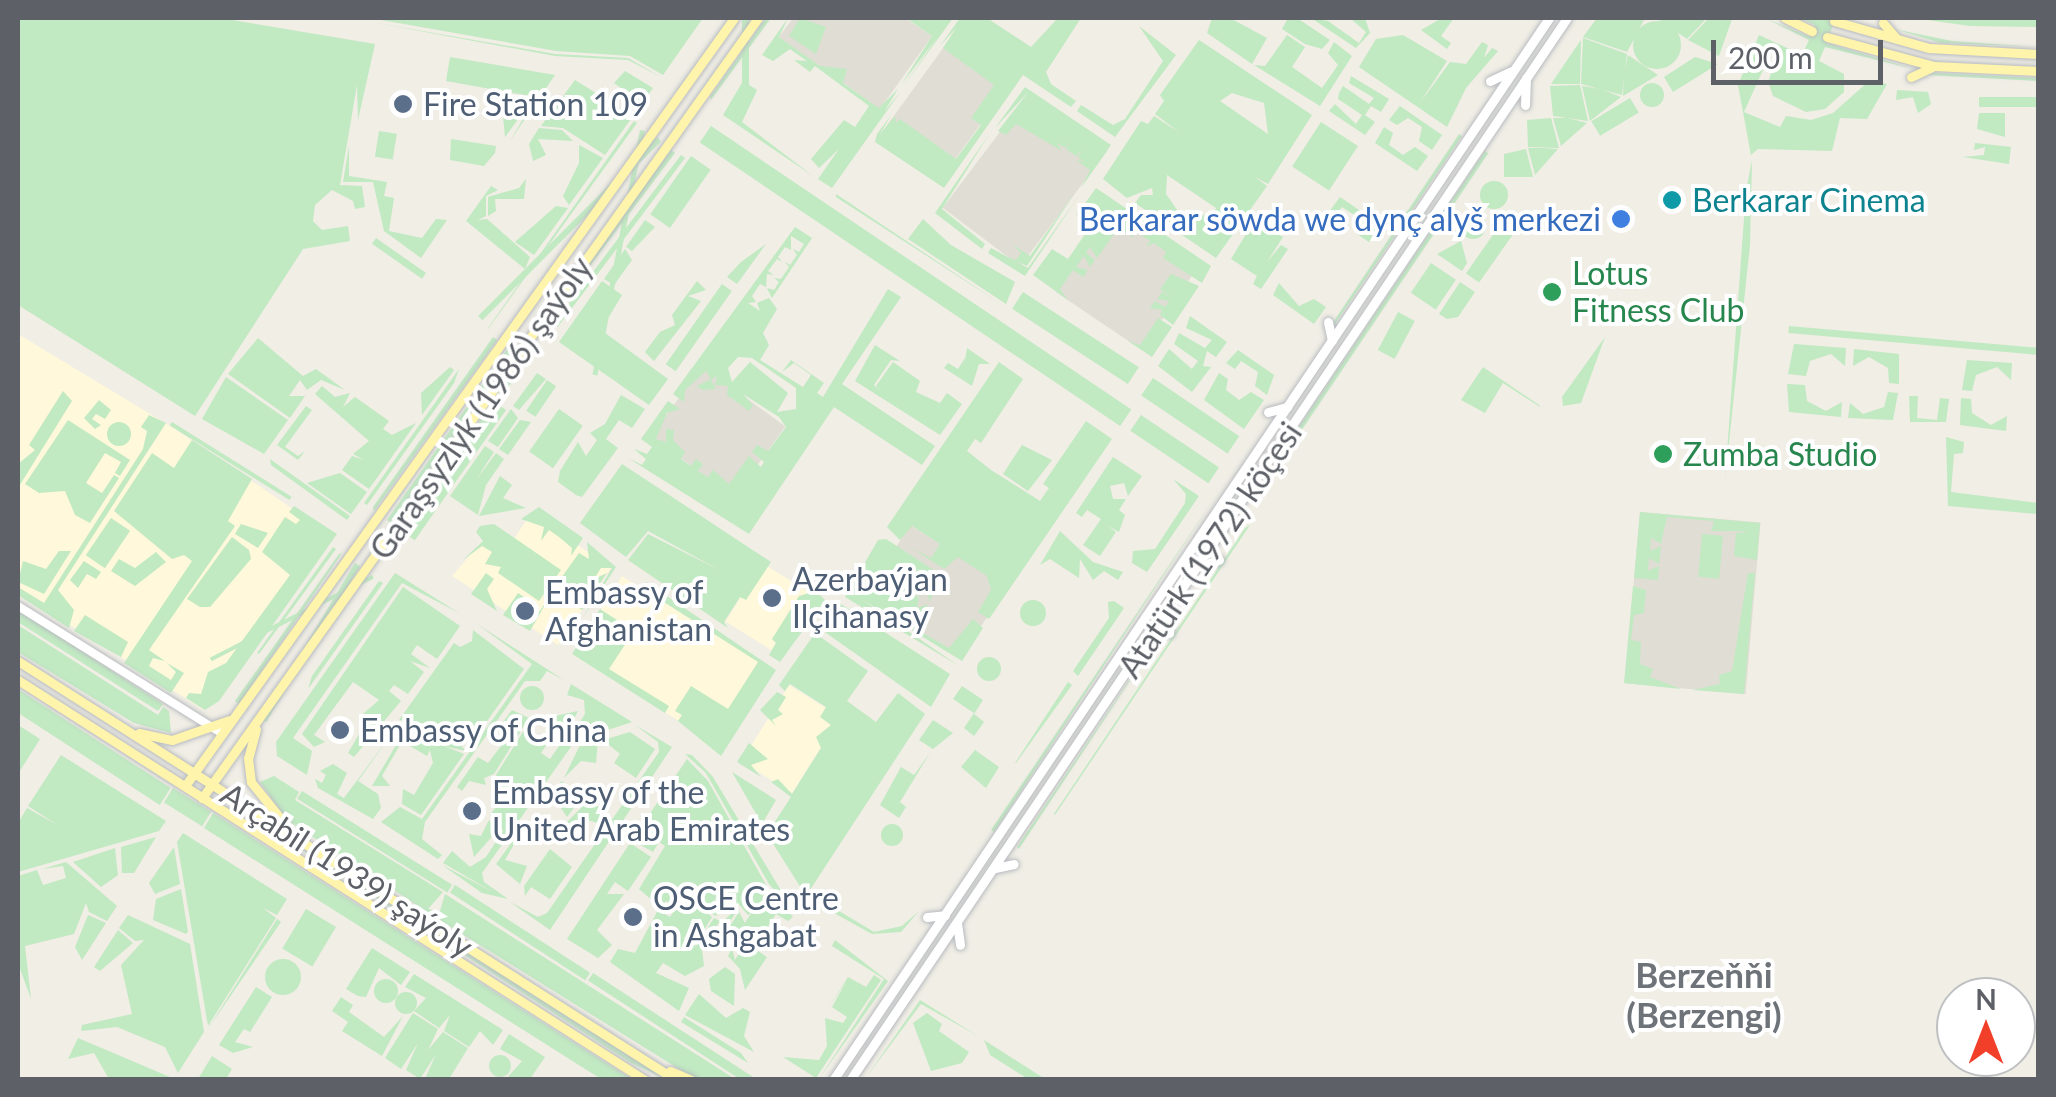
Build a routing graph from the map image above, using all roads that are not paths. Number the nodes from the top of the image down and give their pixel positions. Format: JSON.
{"nodes":[{"id":1,"x":734,"y":18,"type":"edge"},
{"id":2,"x":758,"y":18,"type":"edge"},
{"id":3,"x":1549,"y":18,"type":"edge"},
{"id":4,"x":1575,"y":18,"type":"edge"},
{"id":5,"x":1786,"y":18,"type":"edge"},
{"id":6,"x":1565,"y":20,"type":"edge"},
{"id":7,"x":1834,"y":21,"type":"dead end"},
{"id":8,"x":1883,"y":23,"type":"dead end"},
{"id":9,"x":1812,"y":30,"type":"dead end"},
{"id":10,"x":1827,"y":37,"type":"dead end"},
{"id":11,"x":1898,"y":41,"type":"junction"},
{"id":12,"x":2038,"y":54,"type":"edge"},
{"id":13,"x":1934,"y":66,"type":"junction"},
{"id":14,"x":1514,"y":70,"type":"junction"},
{"id":15,"x":2038,"y":71,"type":"edge"},
{"id":16,"x":1912,"y":77,"type":"dead end"},
{"id":17,"x":1526,"y":78,"type":"junction"},
{"id":18,"x":1490,"y":80,"type":"dead end"},
{"id":19,"x":1525,"y":105,"type":"dead end"},
{"id":20,"x":1328,"y":322,"type":"dead end"},
{"id":21,"x":1332,"y":342,"type":"junction"},
{"id":22,"x":1287,"y":408,"type":"junction"},
{"id":23,"x":1268,"y":412,"type":"dead end"},
{"id":24,"x":1219,"y":560,"type":"dead end"},
{"id":25,"x":1198,"y":567,"type":"junction"},
{"id":26,"x":18,"y":606,"type":"edge"},
{"id":27,"x":1171,"y":607,"type":"junction"},
{"id":28,"x":1169,"y":633,"type":"dead end"},
{"id":29,"x":18,"y":660,"type":"edge"},
{"id":30,"x":18,"y":680,"type":"edge"},
{"id":31,"x":201,"y":721,"type":"junction"},
{"id":32,"x":258,"y":721,"type":"junction"},
{"id":33,"x":120,"y":725,"type":"junction"},
{"id":34,"x":219,"y":731,"type":"junction"},
{"id":35,"x":193,"y":736,"type":"junction"},
{"id":36,"x":194,"y":772,"type":"junction"},
{"id":37,"x":212,"y":784,"type":"junction"},
{"id":38,"x":185,"y":786,"type":"junction"},
{"id":39,"x":202,"y":798,"type":"junction"},
{"id":40,"x":297,"y":838,"type":"junction"},
{"id":41,"x":1014,"y":864,"type":"dead end"},
{"id":42,"x":995,"y":868,"type":"junction"},
{"id":43,"x":945,"y":915,"type":"junction"},
{"id":44,"x":927,"y":917,"type":"dead end"},
{"id":45,"x":957,"y":923,"type":"junction"},
{"id":46,"x":960,"y":945,"type":"dead end"},
{"id":47,"x":650,"y":1063,"type":"junction"},
{"id":48,"x":644,"y":1079,"type":"edge"},
{"id":49,"x":676,"y":1080,"type":"edge"},
{"id":50,"x":691,"y":1080,"type":"edge"},
{"id":51,"x":833,"y":1080,"type":"edge"},
{"id":52,"x":850,"y":1080,"type":"edge"}],
"edges":[{"from":1,"to":34,"type":"main road","name":"Garaşsyzlyk (1986) şaýoly"},
{"from":2,"to":32,"type":"main road","name":"Garaşsyzlyk (1986) şaýoly"},
{"from":3,"to":14,"type":"main road","name":"Atatürk (1972) köçesi"},
{"from":4,"to":6,"type":"main road"},
{"from":5,"to":9,"type":"main road"},
{"from":6,"to":17,"type":"main road","name":"Atatürk (1972) köçesi"},
{"from":7,"to":11,"type":"main road"},
{"from":8,"to":11,"type":"main road"},
{"from":10,"to":13,"type":"main road"},
{"from":11,"to":12,"type":"main road"},
{"from":13,"to":15,"type":"main road"},
{"from":13,"to":16,"type":"main road"},
{"from":14,"to":18,"type":"main road"},
{"from":14,"to":21,"type":"main road","name":"Atatürk (1972) köçesi"},
{"from":17,"to":19,"type":"main road"},
{"from":17,"to":25,"type":"main road","name":"Atatürk (1972) köçesi"},
{"from":20,"to":21,"type":"main road"},
{"from":21,"to":22,"type":"main road","name":"Atatürk (1972) köçesi"},
{"from":22,"to":23,"type":"main road"},
{"from":22,"to":43,"type":"main road","name":"Atatürk (1972) köçesi"},
{"from":24,"to":25,"type":"main road"},
{"from":25,"to":27,"type":"main road","name":"Atatürk (1972) köçesi"},
{"from":26,"to":31,"type":"street"},
{"from":27,"to":28,"type":"main road"},
{"from":27,"to":42,"type":"main road","name":"Atatürk (1972) köçesi"},
{"from":29,"to":33,"type":"main road","name":"Arçabil (1939) şaýoly"},
{"from":30,"to":38,"type":"main road","name":"Arçabil (1939) şaýoly"},
{"from":31,"to":34,"type":"street"},
{"from":31,"to":35,"type":"main road"},
{"from":32,"to":37,"type":"main road","name":"Garaşsyzlyk (1986) şaýoly"},
{"from":32,"to":40,"type":"main road"},
{"from":33,"to":35,"type":"main road"},
{"from":33,"to":36,"type":"main road","name":"Arçabil (1939) şaýoly"},
{"from":34,"to":35,"type":"main road"},
{"from":34,"to":36,"type":"main road","name":"Garaşsyzlyk (1986) şaýoly"},
{"from":36,"to":37,"type":"main road","name":"Arçabil (1939) şaýoly"},
{"from":36,"to":38,"type":"main road","name":"Garaşsyzlyk (1986) şaýoly"},
{"from":37,"to":39,"type":"main road","name":"Garaşsyzlyk (1986) şaýoly"},
{"from":37,"to":40,"type":"main road","name":"Arçabil (1939) şaýoly"},
{"from":38,"to":39,"type":"main road","name":"Arçabil (1939) şaýoly"},
{"from":39,"to":48,"type":"main road","name":"Arçabil (1939) şaýoly"},
{"from":40,"to":47,"type":"main road","name":"Arçabil (1939) şaýoly"},
{"from":41,"to":42,"type":"main road"},
{"from":42,"to":45,"type":"main road","name":"Atatürk (1972) köçesi"},
{"from":43,"to":44,"type":"main road"},
{"from":43,"to":51,"type":"main road","name":"Atatürk (1972) köçesi"},
{"from":45,"to":46,"type":"main road"},
{"from":45,"to":52,"type":"main road","name":"Atatürk (1972) köçesi"},
{"from":47,"to":49,"type":"main road","name":"Arçabil (1939) şaýoly"},
{"from":47,"to":50,"type":"main road"}]}
